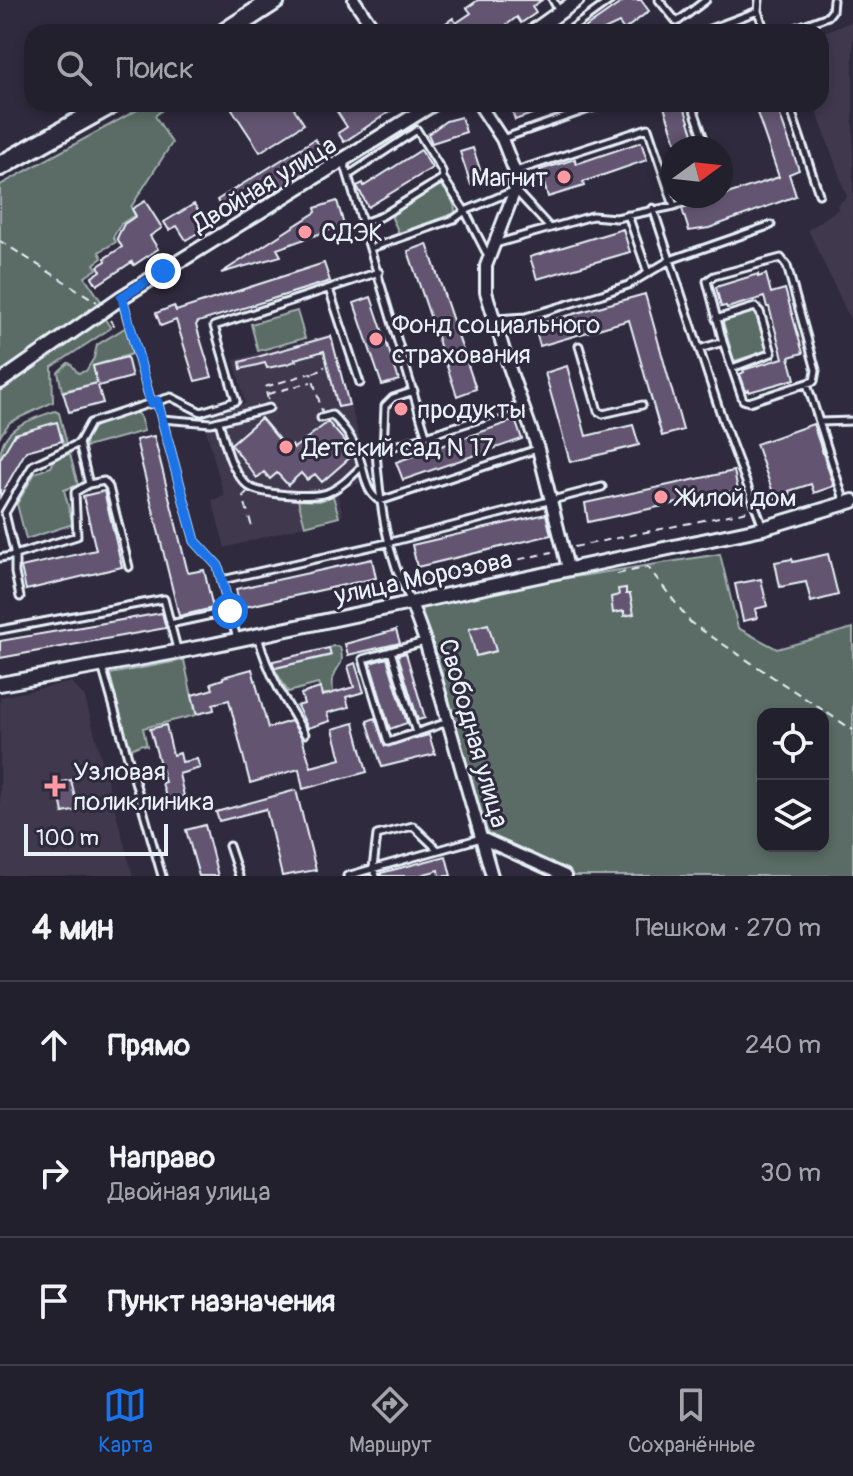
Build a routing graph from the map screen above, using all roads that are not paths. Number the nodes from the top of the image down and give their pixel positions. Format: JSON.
{"nodes":[{"id":1,"x":275,"y":0,"type":"edge"},
{"id":2,"x":354,"y":0,"type":"edge"},
{"id":3,"x":577,"y":0,"type":"edge"},
{"id":4,"x":611,"y":0,"type":"edge"},
{"id":5,"x":659,"y":0,"type":"edge"},
{"id":6,"x":706,"y":0,"type":"edge"},
{"id":7,"x":759,"y":0,"type":"edge"},
{"id":8,"x":833,"y":0,"type":"edge"},
{"id":9,"x":556,"y":6,"type":"edge"},
{"id":10,"x":758,"y":11,"type":"junction"},
{"id":11,"x":238,"y":24,"type":"edge"},
{"id":12,"x":370,"y":24,"type":"edge"},
{"id":13,"x":578,"y":24,"type":"edge"},
{"id":14,"x":723,"y":24,"type":"edge"},
{"id":15,"x":762,"y":24,"type":"edge"},
{"id":16,"x":806,"y":24,"type":"edge"},
{"id":17,"x":97,"y":112,"type":"edge"},
{"id":18,"x":418,"y":112,"type":"edge"},
{"id":19,"x":484,"y":112,"type":"edge"},
{"id":20,"x":580,"y":112,"type":"edge"},
{"id":21,"x":695,"y":112,"type":"edge"},
{"id":22,"x":792,"y":112,"type":"edge"},
{"id":23,"x":703,"y":136,"type":"edge"},
{"id":24,"x":502,"y":139,"type":"junction"},
{"id":25,"x":344,"y":161,"type":"junction"},
{"id":26,"x":0,"y":166,"type":"edge"},
{"id":27,"x":661,"y":167,"type":"edge"},
{"id":28,"x":515,"y":172,"type":"junction"},
{"id":29,"x":349,"y":175,"type":"junction"},
{"id":30,"x":443,"y":178,"type":"junction"},
{"id":31,"x":515,"y":190,"type":"junction"},
{"id":32,"x":819,"y":194,"type":"dead end"},
{"id":33,"x":661,"y":207,"type":"edge"},
{"id":34,"x":653,"y":208,"type":"junction"},
{"id":35,"x":465,"y":211,"type":"junction"},
{"id":36,"x":628,"y":215,"type":"junction"},
{"id":37,"x":363,"y":223,"type":"junction"},
{"id":38,"x":771,"y":225,"type":"dead end"},
{"id":39,"x":550,"y":228,"type":"junction"},
{"id":40,"x":495,"y":244,"type":"junction"},
{"id":41,"x":371,"y":248,"type":"junction"},
{"id":42,"x":489,"y":259,"type":"junction"},
{"id":43,"x":670,"y":260,"type":"junction"},
{"id":44,"x":379,"y":272,"type":"junction"},
{"id":45,"x":648,"y":273,"type":"junction"},
{"id":46,"x":329,"y":289,"type":"junction"},
{"id":47,"x":122,"y":297,"type":"junction"},
{"id":48,"x":494,"y":319,"type":"junction"},
{"id":49,"x":716,"y":319,"type":"junction"},
{"id":50,"x":723,"y":342,"type":"junction"},
{"id":51,"x":579,"y":346,"type":"dead end"},
{"id":52,"x":699,"y":349,"type":"junction"},
{"id":53,"x":731,"y":368,"type":"junction"},
{"id":54,"x":0,"y":382,"type":"edge"},
{"id":55,"x":360,"y":383,"type":"dead end"},
{"id":56,"x":807,"y":384,"type":"junction"},
{"id":57,"x":414,"y":391,"type":"junction"},
{"id":58,"x":154,"y":402,"type":"junction"},
{"id":59,"x":523,"y":404,"type":"junction"},
{"id":60,"x":642,"y":405,"type":"dead end"},
{"id":61,"x":269,"y":408,"type":"road end"},
{"id":62,"x":322,"y":417,"type":"road end"},
{"id":63,"x":162,"y":419,"type":"junction"},
{"id":64,"x":853,"y":421,"type":"edge"},
{"id":65,"x":219,"y":422,"type":"junction"},
{"id":66,"x":819,"y":422,"type":"junction"},
{"id":67,"x":426,"y":435,"type":"junction"},
{"id":68,"x":79,"y":443,"type":"junction"},
{"id":69,"x":538,"y":449,"type":"junction"},
{"id":70,"x":383,"y":450,"type":"junction"},
{"id":71,"x":362,"y":466,"type":"junction"},
{"id":72,"x":89,"y":484,"type":"junction"},
{"id":73,"x":602,"y":487,"type":"dead end"},
{"id":74,"x":551,"y":500,"type":"junction"},
{"id":75,"x":380,"y":501,"type":"junction"},
{"id":76,"x":849,"y":503,"type":"edge"},
{"id":77,"x":763,"y":528,"type":"junction"},
{"id":78,"x":387,"y":543,"type":"junction"},
{"id":79,"x":15,"y":555,"type":"junction"},
{"id":80,"x":0,"y":558,"type":"edge"},
{"id":81,"x":129,"y":567,"type":"dead end"},
{"id":82,"x":568,"y":568,"type":"junction"},
{"id":83,"x":222,"y":580,"type":"junction"},
{"id":84,"x":20,"y":597,"type":"dead end"},
{"id":85,"x":411,"y":603,"type":"junction"},
{"id":86,"x":230,"y":611,"type":"junction"},
{"id":87,"x":170,"y":624,"type":"junction"},
{"id":88,"x":0,"y":630,"type":"edge"},
{"id":89,"x":258,"y":636,"type":"junction"},
{"id":90,"x":237,"y":640,"type":"junction"},
{"id":91,"x":425,"y":641,"type":"junction"},
{"id":92,"x":391,"y":651,"type":"junction"},
{"id":93,"x":178,"y":652,"type":"junction"},
{"id":94,"x":101,"y":665,"type":"junction"},
{"id":95,"x":0,"y":684,"type":"edge"},
{"id":96,"x":448,"y":722,"type":"junction"},
{"id":97,"x":416,"y":733,"type":"junction"},
{"id":98,"x":305,"y":734,"type":"dead end"},
{"id":99,"x":481,"y":838,"type":"junction"},
{"id":100,"x":229,"y":846,"type":"dead end"},
{"id":101,"x":437,"y":849,"type":"junction"},
{"id":102,"x":373,"y":868,"type":"junction"},
{"id":103,"x":162,"y":876,"type":"edge"},
{"id":104,"x":239,"y":876,"type":"edge"},
{"id":105,"x":347,"y":876,"type":"edge"},
{"id":106,"x":376,"y":876,"type":"edge"},
{"id":107,"x":492,"y":876,"type":"edge"},
{"id":108,"x":565,"y":876,"type":"edge"}],
"edges":[{"from":1,"to":11,"type":"highway"},
{"from":2,"to":12,"type":"street"},
{"from":3,"to":9,"type":"street"},
{"from":4,"to":13,"type":"lane"},
{"from":5,"to":6,"type":"lane"},
{"from":7,"to":10,"type":"lane"},
{"from":8,"to":16,"type":"lane"},
{"from":10,"to":14,"type":"lane"},
{"from":10,"to":15,"type":"lane"},
{"from":17,"to":26,"type":"highway"},
{"from":18,"to":25,"type":"street","name":"Двойная улица"},
{"from":19,"to":24,"type":"street"},
{"from":20,"to":24,"type":"lane"},
{"from":21,"to":23,"type":"lane"},
{"from":22,"to":32,"type":"lane"},
{"from":24,"to":28,"type":"street"},
{"from":25,"to":29,"type":"lane"},
{"from":25,"to":47,"type":"street","name":"Двойная улица"},
{"from":27,"to":28,"type":"lane"},
{"from":28,"to":31,"type":"street"},
{"from":29,"to":30,"type":"lane"},
{"from":29,"to":37,"type":"lane"},
{"from":30,"to":35,"type":"lane"},
{"from":30,"to":37,"type":"lane"},
{"from":31,"to":35,"type":"lane"},
{"from":31,"to":39,"type":"lane"},
{"from":31,"to":40,"type":"street"},
{"from":33,"to":34,"type":"lane"},
{"from":34,"to":36,"type":"lane"},
{"from":34,"to":43,"type":"lane"},
{"from":35,"to":41,"type":"lane"},
{"from":35,"to":42,"type":"lane"},
{"from":36,"to":39,"type":"lane"},
{"from":36,"to":45,"type":"lane"},
{"from":37,"to":41,"type":"lane"},
{"from":38,"to":43,"type":"lane"},
{"from":39,"to":40,"type":"lane"},
{"from":40,"to":42,"type":"street"},
{"from":41,"to":44,"type":"lane"},
{"from":42,"to":48,"type":"street"},
{"from":43,"to":45,"type":"lane"},
{"from":43,"to":52,"type":"lane"},
{"from":44,"to":46,"type":"lane"},
{"from":44,"to":57,"type":"lane"},
{"from":45,"to":48,"type":"lane"},
{"from":46,"to":55,"type":"lane"},
{"from":46,"to":58,"type":"lane"},
{"from":47,"to":54,"type":"street","name":"Двойная улица"},
{"from":47,"to":58,"type":"lane"},
{"from":48,"to":59,"type":"street"},
{"from":49,"to":50,"type":"lane"},
{"from":49,"to":53,"type":"lane"},
{"from":49,"to":56,"type":"lane"},
{"from":50,"to":52,"type":"lane"},
{"from":50,"to":53,"type":"lane"},
{"from":51,"to":60,"type":"lane"},
{"from":52,"to":77,"type":"lane"},
{"from":53,"to":56,"type":"lane"},
{"from":56,"to":66,"type":"lane"},
{"from":57,"to":67,"type":"lane"},
{"from":57,"to":70,"type":"lane"},
{"from":58,"to":63,"type":"lane"},
{"from":58,"to":68,"type":"lane"},
{"from":59,"to":67,"type":"lane"},
{"from":59,"to":69,"type":"street"},
{"from":61,"to":65,"type":"lane"},
{"from":62,"to":71,"type":"lane"},
{"from":63,"to":65,"type":"lane"},
{"from":63,"to":83,"type":"lane"},
{"from":64,"to":66,"type":"lane"},
{"from":65,"to":71,"type":"lane"},
{"from":66,"to":76,"type":"lane"},
{"from":67,"to":70,"type":"lane"},
{"from":68,"to":72,"type":"lane"},
{"from":68,"to":79,"type":"lane"},
{"from":69,"to":74,"type":"street"},
{"from":69,"to":75,"type":"lane"},
{"from":70,"to":75,"type":"lane"},
{"from":71,"to":75,"type":"lane"},
{"from":72,"to":79,"type":"lane"},
{"from":72,"to":81,"type":"lane"},
{"from":73,"to":74,"type":"lane"},
{"from":74,"to":78,"type":"lane"},
{"from":74,"to":82,"type":"street"},
{"from":75,"to":78,"type":"lane"},
{"from":76,"to":77,"type":"street","name":"улица Морозова"},
{"from":77,"to":82,"type":"street","name":"улица Морозова"},
{"from":78,"to":83,"type":"lane"},
{"from":78,"to":85,"type":"lane"},
{"from":79,"to":80,"type":"lane"},
{"from":79,"to":84,"type":"lane"},
{"from":82,"to":85,"type":"street","name":"улица Морозова"},
{"from":83,"to":86,"type":"lane"},
{"from":85,"to":89,"type":"street","name":"улица Морозова"},
{"from":85,"to":91,"type":"street","name":"Свободная улица"},
{"from":86,"to":87,"type":"lane"},
{"from":86,"to":90,"type":"lane"},
{"from":87,"to":88,"type":"lane"},
{"from":87,"to":93,"type":"lane"},
{"from":89,"to":90,"type":"street","name":"улица Морозова"},
{"from":89,"to":98,"type":"lane"},
{"from":90,"to":93,"type":"street","name":"улица Морозова"},
{"from":91,"to":92,"type":"lane"},
{"from":91,"to":96,"type":"street","name":"Свободная улица"},
{"from":92,"to":97,"type":"lane"},
{"from":92,"to":97,"type":"lane"},
{"from":93,"to":94,"type":"street","name":"улица Морозова"},
{"from":94,"to":95,"type":"street","name":"улица Морозова"},
{"from":94,"to":103,"type":"lane"},
{"from":96,"to":97,"type":"lane"},
{"from":96,"to":99,"type":"street","name":"Свободная улица"},
{"from":99,"to":101,"type":"lane"},
{"from":99,"to":107,"type":"street","name":"Свободная улица"},
{"from":99,"to":108,"type":"street"},
{"from":100,"to":104,"type":"lane"},
{"from":101,"to":102,"type":"lane"},
{"from":101,"to":102,"type":"lane"},
{"from":102,"to":105,"type":"lane"},
{"from":102,"to":106,"type":"lane"}]}
